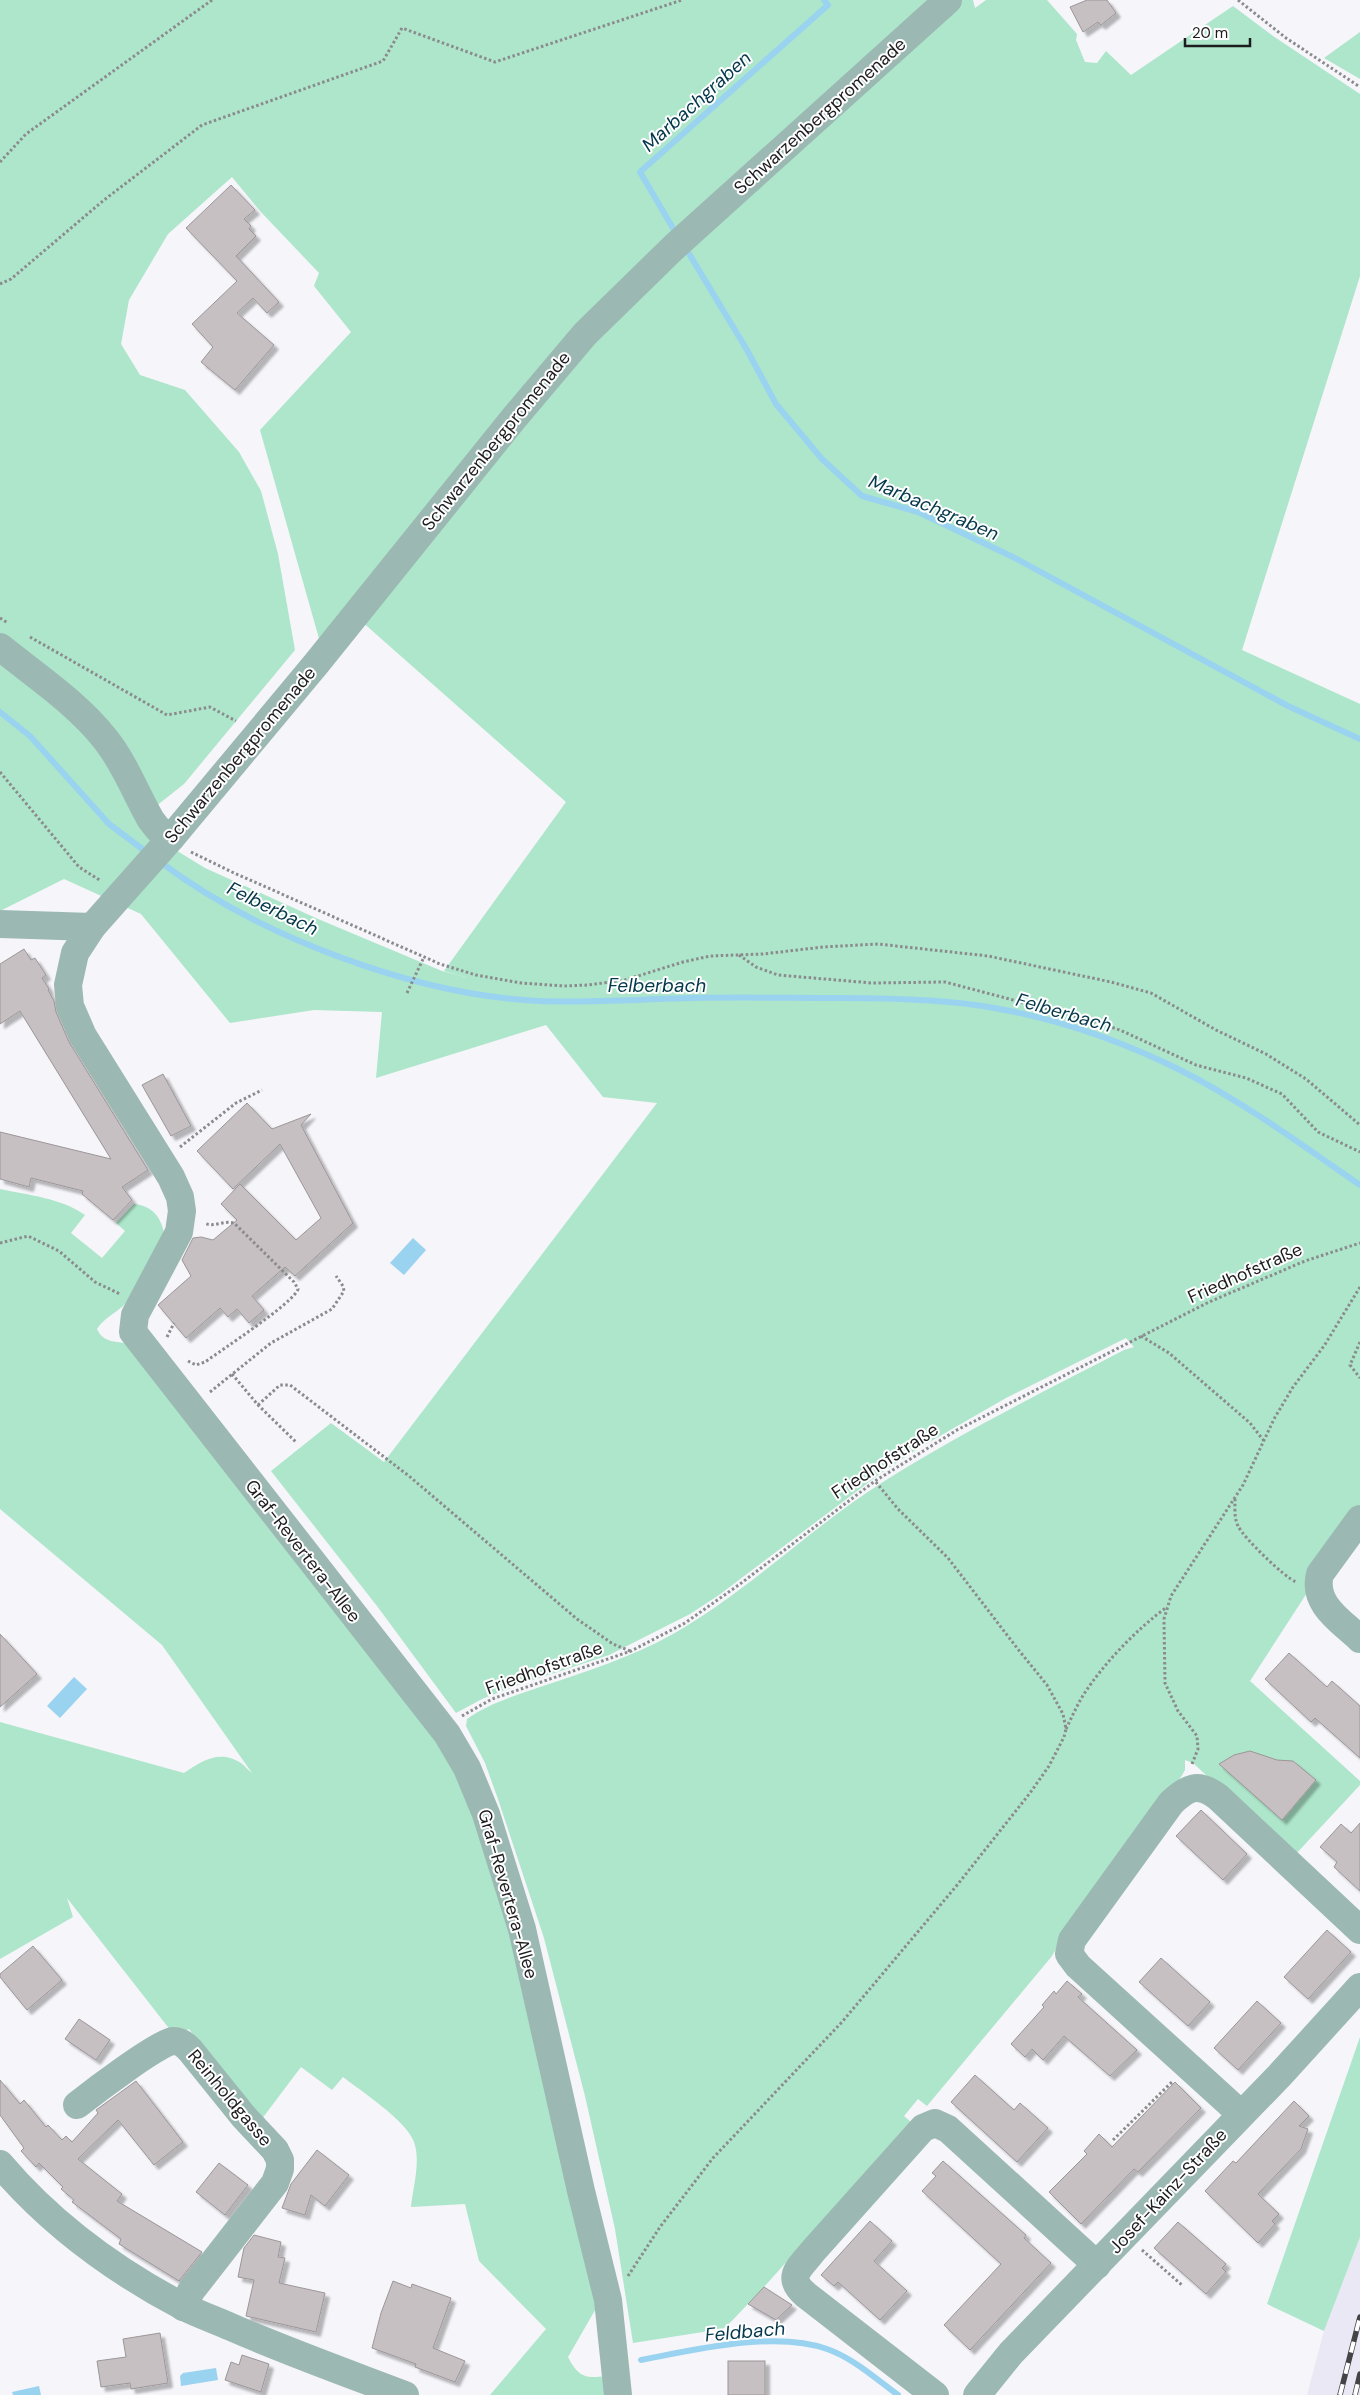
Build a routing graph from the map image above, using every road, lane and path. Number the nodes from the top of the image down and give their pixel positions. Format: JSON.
{"nodes":[{"id":1,"x":212,"y":0,"type":"edge"},
{"id":2,"x":682,"y":0,"type":"edge"},
{"id":3,"x":948,"y":0,"type":"edge"},
{"id":4,"x":1238,"y":0,"type":"edge"},
{"id":5,"x":1360,"y":87,"type":"edge"},
{"id":6,"x":0,"y":162,"type":"edge"},
{"id":7,"x":0,"y":284,"type":"edge"},
{"id":8,"x":0,"y":618,"type":"edge"},
{"id":9,"x":25,"y":634,"type":"dead end"},
{"id":10,"x":8,"y":637,"type":"edge"},
{"id":11,"x":237,"y":721,"type":"dead end"},
{"id":12,"x":0,"y":772,"type":"edge"},
{"id":13,"x":166,"y":843,"type":"junction"},
{"id":14,"x":120,"y":894,"type":"junction"},
{"id":15,"x":0,"y":924,"type":"edge"},
{"id":16,"x":92,"y":927,"type":"junction"},
{"id":17,"x":739,"y":955,"type":"junction"},
{"id":18,"x":424,"y":957,"type":"junction"},
{"id":19,"x":407,"y":992,"type":"dead end"},
{"id":20,"x":262,"y":1090,"type":"dead end"},
{"id":21,"x":1360,"y":1125,"type":"edge"},
{"id":22,"x":1360,"y":1152,"type":"edge"},
{"id":23,"x":163,"y":1163,"type":"junction"},
{"id":24,"x":180,"y":1197,"type":"junction"},
{"id":25,"x":0,"y":1243,"type":"edge"},
{"id":26,"x":1360,"y":1243,"type":"edge"},
{"id":27,"x":336,"y":1276,"type":"dead end"},
{"id":28,"x":1360,"y":1287,"type":"edge"},
{"id":29,"x":138,"y":1312,"type":"junction"},
{"id":30,"x":1141,"y":1336,"type":"junction"},
{"id":31,"x":1360,"y":1342,"type":"edge"},
{"id":32,"x":184,"y":1360,"type":"dead end"},
{"id":33,"x":232,"y":1374,"type":"junction"},
{"id":34,"x":1360,"y":1378,"type":"edge"},
{"id":35,"x":258,"y":1405,"type":"junction"},
{"id":36,"x":191,"y":1407,"type":"junction"},
{"id":37,"x":1264,"y":1441,"type":"junction"},
{"id":38,"x":296,"y":1442,"type":"dead end"},
{"id":39,"x":874,"y":1481,"type":"junction"},
{"id":40,"x":1235,"y":1498,"type":"junction"},
{"id":41,"x":1360,"y":1519,"type":"edge"},
{"id":42,"x":1321,"y":1601,"type":"junction"},
{"id":43,"x":1168,"y":1607,"type":"junction"},
{"id":44,"x":1360,"y":1639,"type":"edge"},
{"id":45,"x":631,"y":1651,"type":"junction"},
{"id":46,"x":1066,"y":1729,"type":"junction"},
{"id":47,"x":443,"y":1730,"type":"junction"},
{"id":48,"x":1194,"y":1787,"type":"junction"},
{"id":49,"x":1360,"y":1930,"type":"edge"},
{"id":50,"x":1360,"y":1987,"type":"edge"},
{"id":51,"x":1188,"y":2066,"type":"junction"},
{"id":52,"x":77,"y":2105,"type":"dead end"},
{"id":53,"x":1241,"y":2114,"type":"junction"},
{"id":54,"x":1113,"y":2140,"type":"dead end"},
{"id":55,"x":0,"y":2164,"type":"edge"},
{"id":56,"x":1127,"y":2236,"type":"junction"},
{"id":57,"x":1097,"y":2265,"type":"junction"},
{"id":58,"x":626,"y":2277,"type":"dead end"},
{"id":59,"x":1183,"y":2286,"type":"dead end"},
{"id":60,"x":183,"y":2307,"type":"junction"},
{"id":61,"x":371,"y":2389,"type":"edge"},
{"id":62,"x":405,"y":2395,"type":"edge"},
{"id":63,"x":618,"y":2395,"type":"edge"},
{"id":64,"x":935,"y":2395,"type":"edge"},
{"id":65,"x":977,"y":2395,"type":"edge"}],
"edges":[{"from":1,"to":6,"type":"path"},
{"from":2,"to":7,"type":"path"},
{"from":3,"to":13,"type":"street","name":"Schwarzenbergpromenade"},
{"from":4,"to":5,"type":"path"},
{"from":8,"to":10,"type":"path"},
{"from":9,"to":11,"type":"path"},
{"from":10,"to":13,"type":"street"},
{"from":12,"to":14,"type":"path"},
{"from":13,"to":14,"type":"street","name":"Schwarzenbergpromenade"},
{"from":13,"to":18,"type":"path"},
{"from":14,"to":16,"type":"street","name":"Schwarzenbergpromenade"},
{"from":15,"to":16,"type":"street"},
{"from":16,"to":23,"type":"street","name":"Schwarzenbergpromenade"},
{"from":17,"to":18,"type":"path"},
{"from":17,"to":21,"type":"path"},
{"from":17,"to":22,"type":"path"},
{"from":18,"to":19,"type":"path"},
{"from":20,"to":23,"type":"path"},
{"from":23,"to":24,"type":"street","name":"Schwarzenbergpromenade"},
{"from":24,"to":29,"type":"street","name":"Schwarzenbergpromenade"},
{"from":24,"to":32,"type":"path"},
{"from":25,"to":29,"type":"path"},
{"from":26,"to":30,"type":"path","name":"Friedhofstraße"},
{"from":27,"to":33,"type":"path"},
{"from":28,"to":37,"type":"path"},
{"from":29,"to":36,"type":"street","name":"Graf-Revertera-Allee"},
{"from":30,"to":37,"type":"path"},
{"from":30,"to":39,"type":"path","name":"Friedhofstraße"},
{"from":31,"to":34,"type":"path"},
{"from":33,"to":35,"type":"path"},
{"from":33,"to":36,"type":"path"},
{"from":35,"to":38,"type":"path"},
{"from":35,"to":45,"type":"path"},
{"from":36,"to":47,"type":"street","name":"Graf-Revertera-Allee"},
{"from":37,"to":40,"type":"path"},
{"from":39,"to":45,"type":"path","name":"Friedhofstraße"},
{"from":39,"to":46,"type":"path"},
{"from":40,"to":42,"type":"path"},
{"from":40,"to":43,"type":"path"},
{"from":41,"to":42,"type":"street"},
{"from":42,"to":44,"type":"street"},
{"from":43,"to":46,"type":"path"},
{"from":43,"to":48,"type":"path"},
{"from":45,"to":47,"type":"path","name":"Friedhofstraße"},
{"from":46,"to":58,"type":"path"},
{"from":47,"to":63,"type":"street","name":"Graf-Revertera-Allee"},
{"from":48,"to":49,"type":"street"},
{"from":48,"to":51,"type":"street"},
{"from":50,"to":53,"type":"street","name":"Josef-Kainz-Straße"},
{"from":51,"to":53,"type":"street"},
{"from":51,"to":54,"type":"path"},
{"from":52,"to":60,"type":"street","name":"Reinholdgasse"},
{"from":53,"to":56,"type":"street","name":"Josef-Kainz-Straße"},
{"from":55,"to":60,"type":"street"},
{"from":56,"to":57,"type":"street","name":"Josef-Kainz-Straße"},
{"from":56,"to":59,"type":"path"},
{"from":57,"to":64,"type":"street"},
{"from":57,"to":65,"type":"street","name":"Josef-Kainz-Straße"},
{"from":60,"to":61,"type":"street"},
{"from":61,"to":62,"type":"street"}]}
